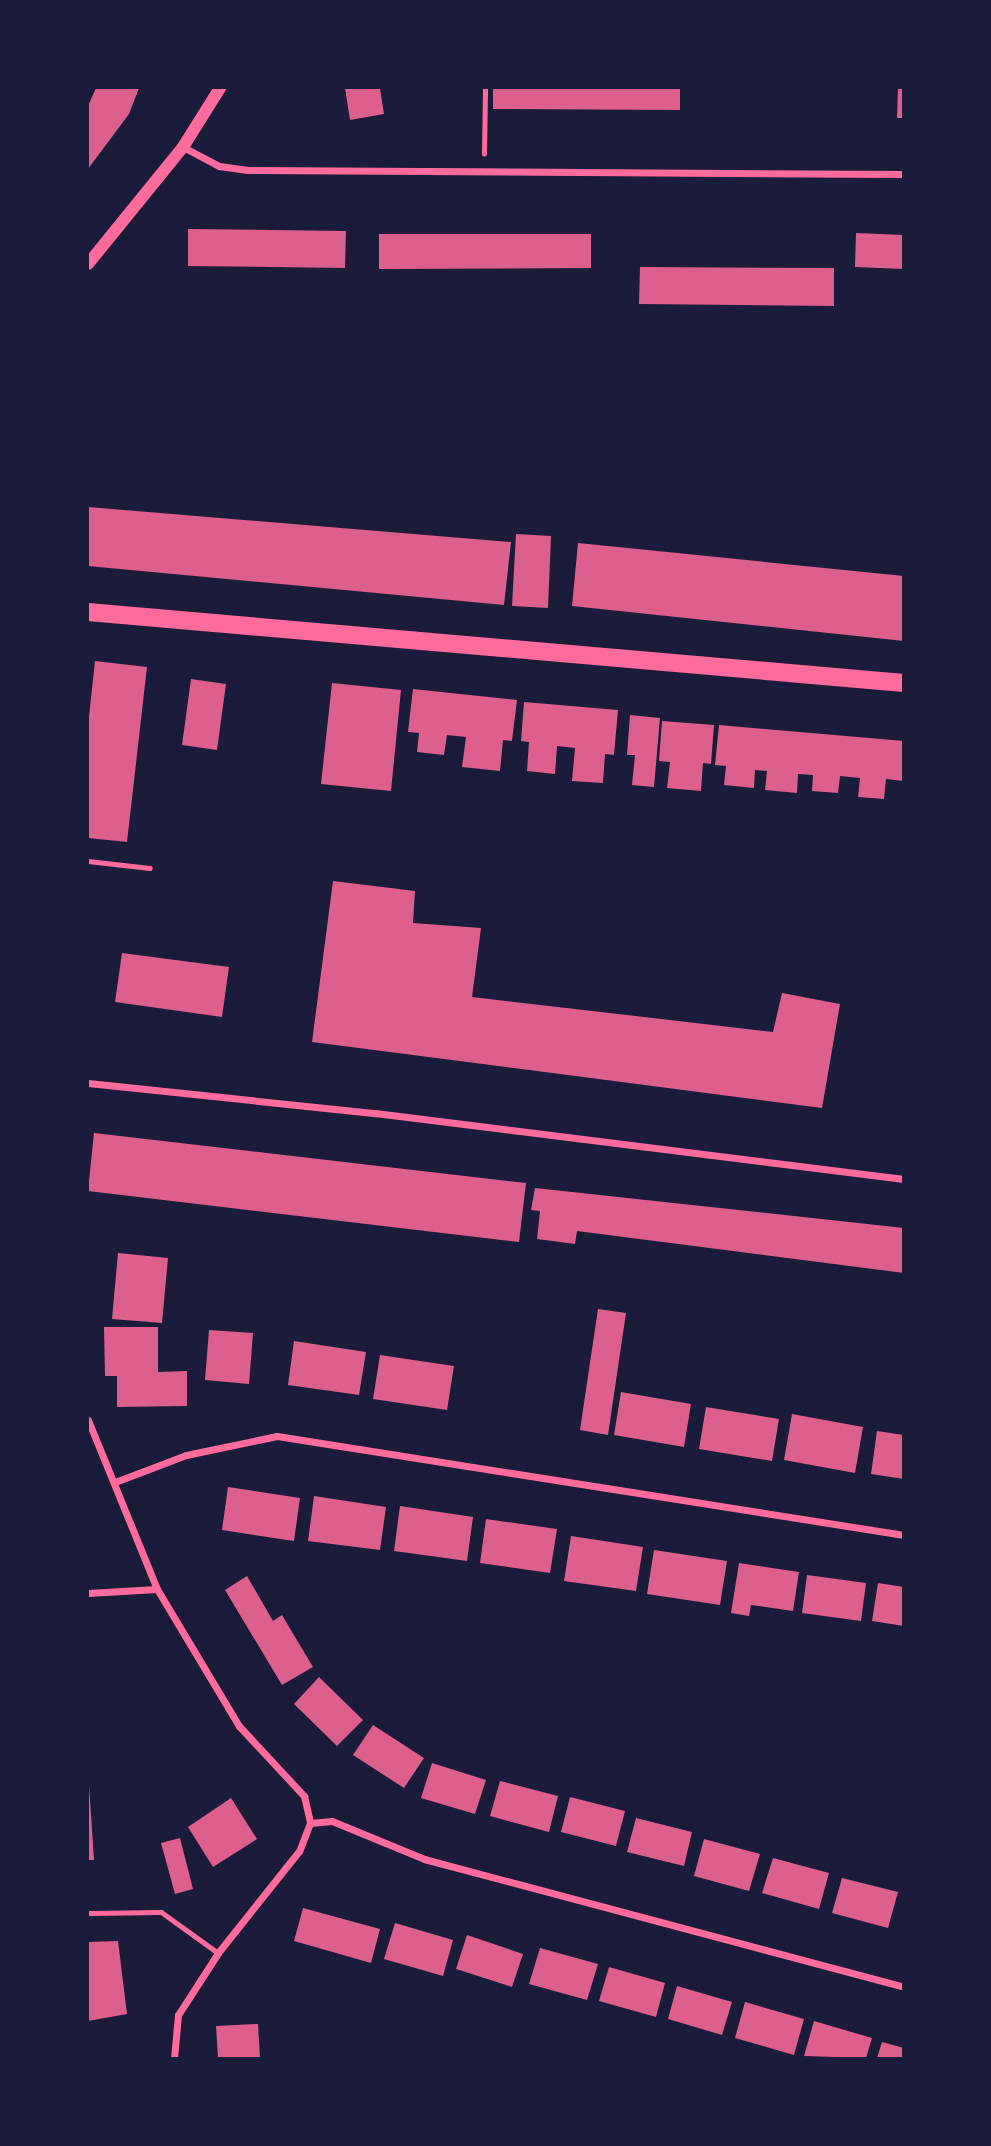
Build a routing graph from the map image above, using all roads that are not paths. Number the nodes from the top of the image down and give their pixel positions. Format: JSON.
{"nodes":[{"id":1,"x":220,"y":88,"type":"edge"},
{"id":2,"x":183,"y":147,"type":"junction"},
{"id":3,"x":904,"y":174,"type":"edge"},
{"id":4,"x":88,"y":264,"type":"edge"},
{"id":5,"x":88,"y":612,"type":"edge"},
{"id":6,"x":904,"y":683,"type":"edge"},
{"id":7,"x":88,"y":862,"type":"edge"},
{"id":8,"x":150,"y":868,"type":"dead end"},
{"id":9,"x":88,"y":1083,"type":"edge"},
{"id":10,"x":904,"y":1179,"type":"edge"},
{"id":11,"x":88,"y":1420,"type":"edge"},
{"id":12,"x":115,"y":1482,"type":"junction"},
{"id":13,"x":904,"y":1535,"type":"edge"},
{"id":14,"x":157,"y":1589,"type":"junction"},
{"id":15,"x":88,"y":1592,"type":"edge"},
{"id":16,"x":310,"y":1823,"type":"junction"},
{"id":17,"x":88,"y":1913,"type":"edge"},
{"id":18,"x":218,"y":1953,"type":"junction"},
{"id":19,"x":904,"y":1987,"type":"edge"},
{"id":20,"x":174,"y":2059,"type":"edge"}],
"edges":[{"from":1,"to":2,"type":"street"},
{"from":2,"to":3,"type":"street"},
{"from":2,"to":4,"type":"street"},
{"from":5,"to":6,"type":"main road"},
{"from":7,"to":8,"type":"lane"},
{"from":9,"to":10,"type":"street"},
{"from":11,"to":12,"type":"street"},
{"from":12,"to":13,"type":"street"},
{"from":12,"to":14,"type":"street"},
{"from":14,"to":15,"type":"street"},
{"from":14,"to":16,"type":"street"},
{"from":16,"to":18,"type":"street"},
{"from":16,"to":19,"type":"street"},
{"from":17,"to":18,"type":"lane"},
{"from":18,"to":20,"type":"street"}]}
